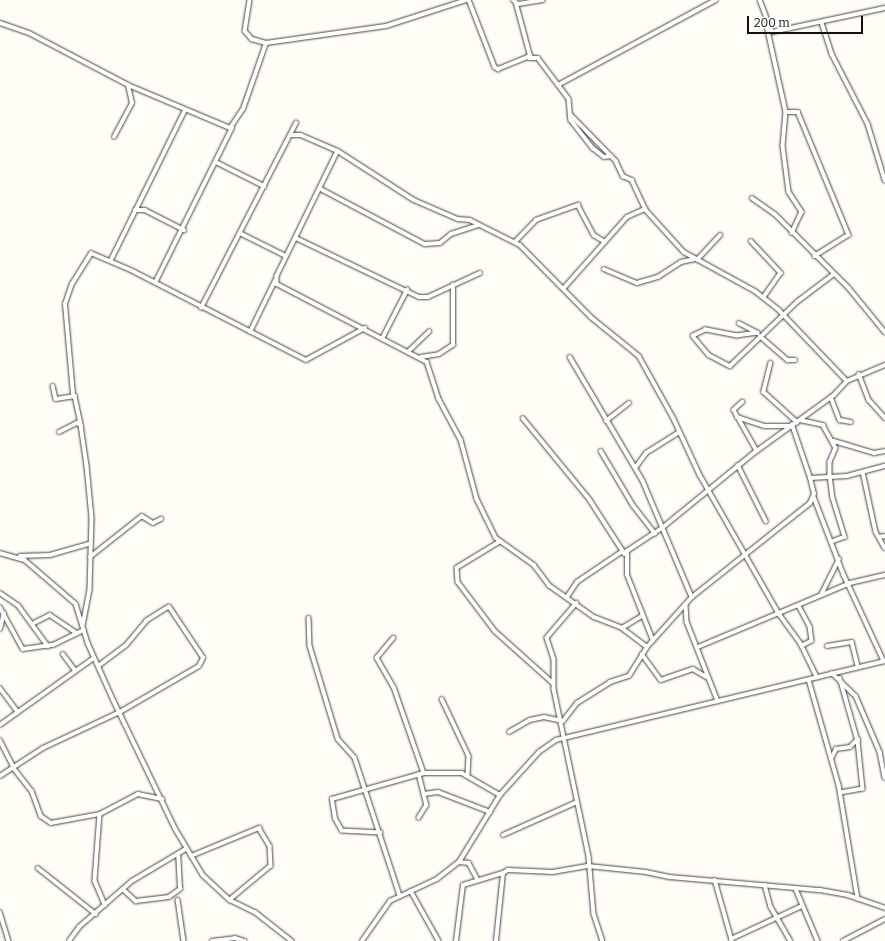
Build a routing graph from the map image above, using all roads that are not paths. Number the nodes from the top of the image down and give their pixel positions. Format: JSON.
{"nodes":[{"id":1,"x":250,"y":0,"type":"edge"},
{"id":2,"x":466,"y":0,"type":"edge"},
{"id":3,"x":470,"y":0,"type":"edge"},
{"id":4,"x":543,"y":0,"type":"edge"},
{"id":5,"x":716,"y":0,"type":"edge"},
{"id":6,"x":760,"y":0,"type":"edge"},
{"id":7,"x":514,"y":2,"type":"edge"},
{"id":8,"x":885,"y":8,"type":"edge"},
{"id":9,"x":0,"y":23,"type":"edge"},
{"id":10,"x":822,"y":23,"type":"junction"},
{"id":11,"x":767,"y":26,"type":"junction"},
{"id":12,"x":266,"y":43,"type":"junction"},
{"id":13,"x":529,"y":58,"type":"junction"},
{"id":14,"x":128,"y":85,"type":"junction"},
{"id":15,"x":558,"y":85,"type":"junction"},
{"id":16,"x":185,"y":110,"type":"junction"},
{"id":17,"x":786,"y":112,"type":"junction"},
{"id":18,"x":569,"y":114,"type":"junction"},
{"id":19,"x":296,"y":123,"type":"dead end"},
{"id":20,"x":232,"y":128,"type":"junction"},
{"id":21,"x":290,"y":135,"type":"junction"},
{"id":22,"x":114,"y":137,"type":"dead end"},
{"id":23,"x":338,"y":151,"type":"junction"},
{"id":24,"x":611,"y":156,"type":"junction"},
{"id":25,"x":216,"y":162,"type":"junction"},
{"id":26,"x":885,"y":180,"type":"edge"},
{"id":27,"x":264,"y":186,"type":"junction"},
{"id":28,"x":321,"y":189,"type":"junction"},
{"id":29,"x":752,"y":198,"type":"dead end"},
{"id":30,"x":645,"y":208,"type":"junction"},
{"id":31,"x":135,"y":210,"type":"junction"},
{"id":32,"x":479,"y":225,"type":"junction"},
{"id":33,"x":184,"y":230,"type":"junction"},
{"id":34,"x":240,"y":233,"type":"junction"},
{"id":35,"x":792,"y":233,"type":"junction"},
{"id":36,"x":720,"y":235,"type":"dead end"},
{"id":37,"x":296,"y":238,"type":"junction"},
{"id":38,"x":751,"y":241,"type":"dead end"},
{"id":39,"x":515,"y":242,"type":"junction"},
{"id":40,"x":605,"y":242,"type":"junction"},
{"id":41,"x":286,"y":256,"type":"junction"},
{"id":42,"x":815,"y":256,"type":"junction"},
{"id":43,"x":111,"y":260,"type":"junction"},
{"id":44,"x":696,"y":260,"type":"junction"},
{"id":45,"x":604,"y":269,"type":"dead end"},
{"id":46,"x":480,"y":273,"type":"dead end"},
{"id":47,"x":834,"y":274,"type":"junction"},
{"id":48,"x":275,"y":281,"type":"junction"},
{"id":49,"x":156,"y":283,"type":"junction"},
{"id":50,"x":453,"y":286,"type":"junction"},
{"id":51,"x":564,"y":288,"type":"junction"},
{"id":52,"x":407,"y":290,"type":"junction"},
{"id":53,"x":764,"y":297,"type":"junction"},
{"id":54,"x":201,"y":308,"type":"junction"},
{"id":55,"x":784,"y":314,"type":"junction"},
{"id":56,"x":739,"y":323,"type":"dead end"},
{"id":57,"x":366,"y":328,"type":"junction"},
{"id":58,"x":250,"y":332,"type":"junction"},
{"id":59,"x":429,"y":332,"type":"dead end"},
{"id":60,"x":885,"y":332,"type":"edge"},
{"id":61,"x":760,"y":334,"type":"junction"},
{"id":62,"x":383,"y":337,"type":"junction"},
{"id":63,"x":409,"y":351,"type":"junction"},
{"id":64,"x":421,"y":357,"type":"junction"},
{"id":65,"x":570,"y":357,"type":"dead end"},
{"id":66,"x":795,"y":360,"type":"dead end"},
{"id":67,"x":771,"y":363,"type":"dead end"},
{"id":68,"x":885,"y":364,"type":"edge"},
{"id":69,"x":859,"y":374,"type":"junction"},
{"id":70,"x":847,"y":381,"type":"junction"},
{"id":71,"x":53,"y":386,"type":"dead end"},
{"id":72,"x":73,"y":394,"type":"junction"},
{"id":73,"x":831,"y":398,"type":"junction"},
{"id":74,"x":743,"y":402,"type":"dead end"},
{"id":75,"x":629,"y":403,"type":"dead end"},
{"id":76,"x":736,"y":416,"type":"junction"},
{"id":77,"x":523,"y":418,"type":"dead end"},
{"id":78,"x":885,"y":418,"type":"edge"},
{"id":79,"x":606,"y":421,"type":"junction"},
{"id":80,"x":798,"y":421,"type":"junction"},
{"id":81,"x":851,"y":422,"type":"dead end"},
{"id":82,"x":81,"y":425,"type":"junction"},
{"id":83,"x":792,"y":426,"type":"junction"},
{"id":84,"x":59,"y":432,"type":"dead end"},
{"id":85,"x":679,"y":432,"type":"junction"},
{"id":86,"x":834,"y":441,"type":"junction"},
{"id":87,"x":757,"y":450,"type":"junction"},
{"id":88,"x":601,"y":451,"type":"dead end"},
{"id":89,"x":885,"y":451,"type":"edge"},
{"id":90,"x":738,"y":465,"type":"junction"},
{"id":91,"x":885,"y":466,"type":"edge"},
{"id":92,"x":636,"y":467,"type":"junction"},
{"id":93,"x":863,"y":472,"type":"junction"},
{"id":94,"x":830,"y":475,"type":"junction"},
{"id":95,"x":810,"y":478,"type":"junction"},
{"id":96,"x":709,"y":490,"type":"junction"},
{"id":97,"x":814,"y":496,"type":"junction"},
{"id":98,"x":161,"y":519,"type":"dead end"},
{"id":99,"x":766,"y":521,"type":"dead end"},
{"id":100,"x":662,"y":528,"type":"junction"},
{"id":101,"x":655,"y":533,"type":"junction"},
{"id":102,"x":885,"y":536,"type":"edge"},
{"id":103,"x":879,"y":537,"type":"junction"},
{"id":104,"x":500,"y":542,"type":"junction"},
{"id":105,"x":832,"y":542,"type":"junction"},
{"id":106,"x":89,"y":544,"type":"junction"},
{"id":107,"x":885,"y":548,"type":"edge"},
{"id":108,"x":746,"y":551,"type":"junction"},
{"id":109,"x":624,"y":552,"type":"junction"},
{"id":110,"x":0,"y":553,"type":"edge"},
{"id":111,"x":18,"y":556,"type":"junction"},
{"id":112,"x":90,"y":557,"type":"junction"},
{"id":113,"x":839,"y":559,"type":"junction"},
{"id":114,"x":885,"y":575,"type":"edge"},
{"id":115,"x":850,"y":583,"type":"junction"},
{"id":116,"x":0,"y":593,"type":"edge"},
{"id":117,"x":567,"y":597,"type":"junction"},
{"id":118,"x":692,"y":597,"type":"junction"},
{"id":119,"x":819,"y":598,"type":"junction"},
{"id":120,"x":577,"y":603,"type":"junction"},
{"id":121,"x":686,"y":603,"type":"junction"},
{"id":122,"x":799,"y":606,"type":"junction"},
{"id":123,"x":0,"y":607,"type":"edge"},
{"id":124,"x":4,"y":613,"type":"junction"},
{"id":125,"x":780,"y":614,"type":"junction"},
{"id":126,"x":642,"y":616,"type":"junction"},
{"id":127,"x":309,"y":618,"type":"dead end"},
{"id":128,"x":32,"y":624,"type":"junction"},
{"id":129,"x":83,"y":628,"type":"junction"},
{"id":130,"x":622,"y":628,"type":"junction"},
{"id":131,"x":0,"y":629,"type":"edge"},
{"id":132,"x":77,"y":633,"type":"junction"},
{"id":133,"x":394,"y":638,"type":"dead end"},
{"id":134,"x":652,"y":641,"type":"junction"},
{"id":135,"x":48,"y":646,"type":"junction"},
{"id":136,"x":802,"y":646,"type":"junction"},
{"id":137,"x":827,"y":646,"type":"dead end"},
{"id":138,"x":647,"y":647,"type":"junction"},
{"id":139,"x":698,"y":647,"type":"junction"},
{"id":140,"x":63,"y":654,"type":"dead end"},
{"id":141,"x":642,"y":654,"type":"junction"},
{"id":142,"x":94,"y":658,"type":"junction"},
{"id":143,"x":884,"y":661,"type":"edge"},
{"id":144,"x":99,"y":666,"type":"junction"},
{"id":145,"x":858,"y":666,"type":"junction"},
{"id":146,"x":76,"y":671,"type":"junction"},
{"id":147,"x":832,"y":673,"type":"junction"},
{"id":148,"x":817,"y":677,"type":"junction"},
{"id":149,"x":708,"y":678,"type":"junction"},
{"id":150,"x":840,"y":678,"type":"junction"},
{"id":151,"x":809,"y":680,"type":"junction"},
{"id":152,"x":554,"y":684,"type":"junction"},
{"id":153,"x":0,"y":688,"type":"edge"},
{"id":154,"x":442,"y":699,"type":"dead end"},
{"id":155,"x":718,"y":700,"type":"junction"},
{"id":156,"x":18,"y":712,"type":"junction"},
{"id":157,"x":120,"y":712,"type":"junction"},
{"id":158,"x":563,"y":721,"type":"junction"},
{"id":159,"x":0,"y":725,"type":"edge"},
{"id":160,"x":509,"y":732,"type":"dead end"},
{"id":161,"x":565,"y":736,"type":"junction"},
{"id":162,"x":858,"y":739,"type":"junction"},
{"id":163,"x":0,"y":740,"type":"edge"},
{"id":164,"x":832,"y":757,"type":"junction"},
{"id":165,"x":14,"y":767,"type":"junction"},
{"id":166,"x":424,"y":773,"type":"junction"},
{"id":167,"x":418,"y":774,"type":"junction"},
{"id":168,"x":0,"y":776,"type":"edge"},
{"id":169,"x":468,"y":776,"type":"junction"},
{"id":170,"x":885,"y":778,"type":"edge"},
{"id":171,"x":364,"y":788,"type":"junction"},
{"id":172,"x":840,"y":793,"type":"junction"},
{"id":173,"x":424,"y":794,"type":"junction"},
{"id":174,"x":500,"y":796,"type":"junction"},
{"id":175,"x":162,"y":798,"type":"junction"},
{"id":176,"x":576,"y":802,"type":"junction"},
{"id":177,"x":490,"y":812,"type":"junction"},
{"id":178,"x":100,"y":814,"type":"junction"},
{"id":179,"x":419,"y":818,"type":"dead end"},
{"id":180,"x":381,"y":833,"type":"junction"},
{"id":181,"x":503,"y":835,"type":"dead end"},
{"id":182,"x":186,"y":848,"type":"junction"},
{"id":183,"x":178,"y":854,"type":"junction"},
{"id":184,"x":191,"y":856,"type":"junction"},
{"id":185,"x":459,"y":862,"type":"junction"},
{"id":186,"x":588,"y":866,"type":"junction"},
{"id":187,"x":38,"y":868,"type":"dead end"},
{"id":188,"x":503,"y":873,"type":"junction"},
{"id":189,"x":478,"y":880,"type":"junction"},
{"id":190,"x":715,"y":880,"type":"junction"},
{"id":191,"x":765,"y":885,"type":"junction"},
{"id":192,"x":123,"y":889,"type":"junction"},
{"id":193,"x":796,"y":889,"type":"junction"},
{"id":194,"x":411,"y":891,"type":"junction"},
{"id":195,"x":400,"y":896,"type":"junction"},
{"id":196,"x":858,"y":898,"type":"junction"},
{"id":197,"x":178,"y":900,"type":"dead end"},
{"id":198,"x":230,"y":900,"type":"junction"},
{"id":199,"x":105,"y":904,"type":"junction"},
{"id":200,"x":802,"y":906,"type":"junction"},
{"id":201,"x":885,"y":908,"type":"edge"},
{"id":202,"x":0,"y":912,"type":"edge"},
{"id":203,"x":96,"y":914,"type":"junction"},
{"id":204,"x":778,"y":918,"type":"junction"},
{"id":205,"x":885,"y":919,"type":"edge"},
{"id":206,"x":732,"y":940,"type":"edge"},
{"id":207,"x":9,"y":941,"type":"edge"},
{"id":208,"x":69,"y":941,"type":"edge"},
{"id":209,"x":184,"y":941,"type":"edge"},
{"id":210,"x":212,"y":941,"type":"edge"},
{"id":211,"x":245,"y":941,"type":"edge"},
{"id":212,"x":292,"y":941,"type":"edge"},
{"id":213,"x":362,"y":941,"type":"edge"},
{"id":214,"x":439,"y":941,"type":"edge"},
{"id":215,"x":456,"y":941,"type":"edge"},
{"id":216,"x":496,"y":941,"type":"edge"},
{"id":217,"x":603,"y":941,"type":"edge"},
{"id":218,"x":791,"y":941,"type":"edge"},
{"id":219,"x":818,"y":941,"type":"edge"},
{"id":220,"x":843,"y":941,"type":"edge"}],
"edges":[{"from":1,"to":12,"type":"street"},
{"from":2,"to":12,"type":"street"},
{"from":3,"to":13,"type":"street"},
{"from":4,"to":7,"type":"street"},
{"from":5,"to":15,"type":"street"},
{"from":6,"to":11,"type":"street"},
{"from":7,"to":13,"type":"street"},
{"from":8,"to":10,"type":"street"},
{"from":9,"to":14,"type":"street"},
{"from":10,"to":11,"type":"street"},
{"from":10,"to":26,"type":"street"},
{"from":11,"to":17,"type":"street"},
{"from":12,"to":20,"type":"street"},
{"from":13,"to":15,"type":"street"},
{"from":14,"to":16,"type":"street"},
{"from":14,"to":22,"type":"street"},
{"from":15,"to":18,"type":"street"},
{"from":16,"to":20,"type":"street"},
{"from":16,"to":31,"type":"street"},
{"from":17,"to":35,"type":"street"},
{"from":17,"to":42,"type":"street"},
{"from":18,"to":24,"type":"street"},
{"from":18,"to":24,"type":"street"},
{"from":19,"to":21,"type":"street"},
{"from":20,"to":25,"type":"street"},
{"from":21,"to":23,"type":"street"},
{"from":21,"to":27,"type":"street"},
{"from":23,"to":28,"type":"street"},
{"from":23,"to":32,"type":"street"},
{"from":24,"to":30,"type":"street"},
{"from":25,"to":27,"type":"street"},
{"from":25,"to":33,"type":"street"},
{"from":27,"to":34,"type":"street"},
{"from":28,"to":32,"type":"street"},
{"from":28,"to":37,"type":"street"},
{"from":29,"to":35,"type":"street"},
{"from":30,"to":40,"type":"street"},
{"from":30,"to":44,"type":"street"},
{"from":31,"to":33,"type":"street"},
{"from":31,"to":43,"type":"street"},
{"from":32,"to":39,"type":"street"},
{"from":33,"to":49,"type":"street"},
{"from":34,"to":41,"type":"street"},
{"from":34,"to":54,"type":"street"},
{"from":35,"to":42,"type":"street"},
{"from":36,"to":44,"type":"street"},
{"from":37,"to":41,"type":"street"},
{"from":37,"to":52,"type":"street"},
{"from":38,"to":53,"type":"street"},
{"from":39,"to":40,"type":"street"},
{"from":39,"to":51,"type":"street"},
{"from":40,"to":51,"type":"street"},
{"from":41,"to":48,"type":"street"},
{"from":42,"to":47,"type":"street"},
{"from":43,"to":49,"type":"street"},
{"from":43,"to":72,"type":"street"},
{"from":44,"to":45,"type":"street"},
{"from":44,"to":53,"type":"street"},
{"from":46,"to":50,"type":"street"},
{"from":47,"to":55,"type":"street"},
{"from":47,"to":60,"type":"street"},
{"from":48,"to":57,"type":"street"},
{"from":48,"to":58,"type":"street"},
{"from":49,"to":54,"type":"street"},
{"from":50,"to":52,"type":"street"},
{"from":50,"to":64,"type":"street"},
{"from":51,"to":85,"type":"street"},
{"from":52,"to":62,"type":"street"},
{"from":53,"to":55,"type":"street"},
{"from":54,"to":58,"type":"street"},
{"from":55,"to":61,"type":"street"},
{"from":55,"to":70,"type":"street"},
{"from":56,"to":61,"type":"street"},
{"from":57,"to":58,"type":"street"},
{"from":57,"to":62,"type":"street"},
{"from":59,"to":63,"type":"street"},
{"from":61,"to":61,"type":"street"},
{"from":61,"to":66,"type":"street"},
{"from":62,"to":63,"type":"street"},
{"from":63,"to":64,"type":"street"},
{"from":64,"to":104,"type":"street"},
{"from":65,"to":79,"type":"street"},
{"from":67,"to":80,"type":"street"},
{"from":68,"to":69,"type":"street"},
{"from":69,"to":70,"type":"street"},
{"from":69,"to":78,"type":"street"},
{"from":70,"to":73,"type":"street"},
{"from":71,"to":72,"type":"street"},
{"from":72,"to":82,"type":"street"},
{"from":73,"to":80,"type":"street"},
{"from":73,"to":81,"type":"street"},
{"from":74,"to":76,"type":"street"},
{"from":75,"to":79,"type":"street"},
{"from":76,"to":83,"type":"street"},
{"from":76,"to":87,"type":"street"},
{"from":77,"to":109,"type":"street"},
{"from":79,"to":92,"type":"street"},
{"from":80,"to":83,"type":"street"},
{"from":80,"to":86,"type":"street"},
{"from":82,"to":84,"type":"street"},
{"from":82,"to":106,"type":"street"},
{"from":83,"to":87,"type":"street"},
{"from":83,"to":95,"type":"street"},
{"from":85,"to":92,"type":"street"},
{"from":85,"to":96,"type":"street"},
{"from":86,"to":89,"type":"street"},
{"from":86,"to":94,"type":"street"},
{"from":87,"to":90,"type":"street"},
{"from":88,"to":101,"type":"street"},
{"from":90,"to":96,"type":"street"},
{"from":90,"to":99,"type":"street"},
{"from":91,"to":93,"type":"street"},
{"from":92,"to":100,"type":"street"},
{"from":93,"to":94,"type":"street"},
{"from":93,"to":103,"type":"street"},
{"from":94,"to":95,"type":"street"},
{"from":94,"to":105,"type":"street"},
{"from":95,"to":97,"type":"street"},
{"from":96,"to":100,"type":"street"},
{"from":96,"to":108,"type":"street"},
{"from":97,"to":105,"type":"street"},
{"from":97,"to":108,"type":"street"},
{"from":98,"to":112,"type":"street"},
{"from":100,"to":101,"type":"street"},
{"from":100,"to":118,"type":"street"},
{"from":101,"to":109,"type":"street"},
{"from":102,"to":103,"type":"street"},
{"from":103,"to":107,"type":"street"},
{"from":104,"to":117,"type":"street"},
{"from":104,"to":152,"type":"street"},
{"from":105,"to":113,"type":"street"},
{"from":106,"to":111,"type":"street"},
{"from":106,"to":112,"type":"street"},
{"from":108,"to":118,"type":"street"},
{"from":108,"to":125,"type":"street"},
{"from":109,"to":117,"type":"street"},
{"from":109,"to":126,"type":"street"},
{"from":110,"to":111,"type":"street"},
{"from":111,"to":129,"type":"street"},
{"from":112,"to":129,"type":"street"},
{"from":113,"to":115,"type":"street"},
{"from":113,"to":119,"type":"street"},
{"from":114,"to":115,"type":"street"},
{"from":115,"to":119,"type":"street"},
{"from":115,"to":143,"type":"street"},
{"from":116,"to":128,"type":"street"},
{"from":117,"to":120,"type":"street"},
{"from":118,"to":121,"type":"street"},
{"from":119,"to":122,"type":"street"},
{"from":120,"to":130,"type":"street"},
{"from":120,"to":152,"type":"street"},
{"from":121,"to":134,"type":"street"},
{"from":121,"to":139,"type":"street"},
{"from":122,"to":125,"type":"street"},
{"from":122,"to":136,"type":"street"},
{"from":123,"to":124,"type":"street"},
{"from":124,"to":131,"type":"street"},
{"from":124,"to":135,"type":"street"},
{"from":125,"to":136,"type":"street"},
{"from":125,"to":139,"type":"street"},
{"from":126,"to":130,"type":"street"},
{"from":126,"to":134,"type":"street"},
{"from":127,"to":171,"type":"street"},
{"from":128,"to":132,"type":"street"},
{"from":128,"to":135,"type":"street"},
{"from":129,"to":132,"type":"street"},
{"from":129,"to":142,"type":"street"},
{"from":130,"to":138,"type":"street"},
{"from":132,"to":135,"type":"street"},
{"from":133,"to":166,"type":"street"},
{"from":134,"to":138,"type":"street"},
{"from":136,"to":148,"type":"street"},
{"from":137,"to":145,"type":"street"},
{"from":138,"to":141,"type":"street"},
{"from":139,"to":149,"type":"street"},
{"from":140,"to":146,"type":"street"},
{"from":141,"to":149,"type":"street"},
{"from":141,"to":158,"type":"street"},
{"from":142,"to":144,"type":"street"},
{"from":142,"to":146,"type":"street"},
{"from":143,"to":145,"type":"street"},
{"from":144,"to":157,"type":"street"},
{"from":144,"to":157,"type":"street"},
{"from":145,"to":147,"type":"street"},
{"from":146,"to":156,"type":"street"},
{"from":147,"to":148,"type":"street"},
{"from":147,"to":150,"type":"street"},
{"from":148,"to":151,"type":"street"},
{"from":149,"to":155,"type":"street"},
{"from":150,"to":162,"type":"street"},
{"from":150,"to":170,"type":"street"},
{"from":151,"to":155,"type":"street"},
{"from":151,"to":164,"type":"street"},
{"from":152,"to":158,"type":"street"},
{"from":153,"to":156,"type":"street"},
{"from":154,"to":169,"type":"street"},
{"from":155,"to":161,"type":"street"},
{"from":156,"to":159,"type":"street"},
{"from":157,"to":165,"type":"street"},
{"from":157,"to":175,"type":"street"},
{"from":158,"to":160,"type":"street"},
{"from":158,"to":161,"type":"street"},
{"from":161,"to":174,"type":"street"},
{"from":161,"to":176,"type":"street"},
{"from":162,"to":164,"type":"street"},
{"from":162,"to":172,"type":"street"},
{"from":163,"to":165,"type":"street"},
{"from":164,"to":172,"type":"street"},
{"from":165,"to":168,"type":"street"},
{"from":165,"to":178,"type":"street"},
{"from":166,"to":167,"type":"street"},
{"from":166,"to":169,"type":"street"},
{"from":167,"to":171,"type":"street"},
{"from":167,"to":173,"type":"street"},
{"from":169,"to":174,"type":"street"},
{"from":171,"to":180,"type":"street"},
{"from":171,"to":180,"type":"street"},
{"from":172,"to":196,"type":"street"},
{"from":173,"to":177,"type":"street"},
{"from":173,"to":179,"type":"street"},
{"from":174,"to":177,"type":"street"},
{"from":175,"to":178,"type":"street"},
{"from":175,"to":182,"type":"street"},
{"from":176,"to":181,"type":"street"},
{"from":176,"to":186,"type":"street"},
{"from":177,"to":185,"type":"street"},
{"from":178,"to":199,"type":"street"},
{"from":180,"to":195,"type":"street"},
{"from":182,"to":183,"type":"street"},
{"from":182,"to":184,"type":"street"},
{"from":183,"to":192,"type":"street"},
{"from":183,"to":192,"type":"street"},
{"from":184,"to":198,"type":"street"},
{"from":184,"to":198,"type":"street"},
{"from":185,"to":189,"type":"street"},
{"from":185,"to":194,"type":"street"},
{"from":186,"to":188,"type":"street"},
{"from":186,"to":190,"type":"street"},
{"from":186,"to":217,"type":"street"},
{"from":187,"to":203,"type":"street"},
{"from":188,"to":189,"type":"street"},
{"from":188,"to":216,"type":"street"},
{"from":189,"to":215,"type":"street"},
{"from":190,"to":191,"type":"street"},
{"from":190,"to":206,"type":"street"},
{"from":191,"to":193,"type":"street"},
{"from":191,"to":204,"type":"street"},
{"from":192,"to":199,"type":"street"},
{"from":193,"to":196,"type":"street"},
{"from":193,"to":200,"type":"street"},
{"from":194,"to":195,"type":"street"},
{"from":194,"to":214,"type":"street"},
{"from":195,"to":213,"type":"street"},
{"from":196,"to":201,"type":"street"},
{"from":197,"to":209,"type":"street"},
{"from":198,"to":212,"type":"street"},
{"from":199,"to":203,"type":"street"},
{"from":200,"to":204,"type":"street"},
{"from":200,"to":219,"type":"street"},
{"from":202,"to":207,"type":"street"},
{"from":203,"to":208,"type":"street"},
{"from":204,"to":206,"type":"street"},
{"from":204,"to":218,"type":"street"},
{"from":205,"to":220,"type":"street"},
{"from":210,"to":211,"type":"street"}]}
